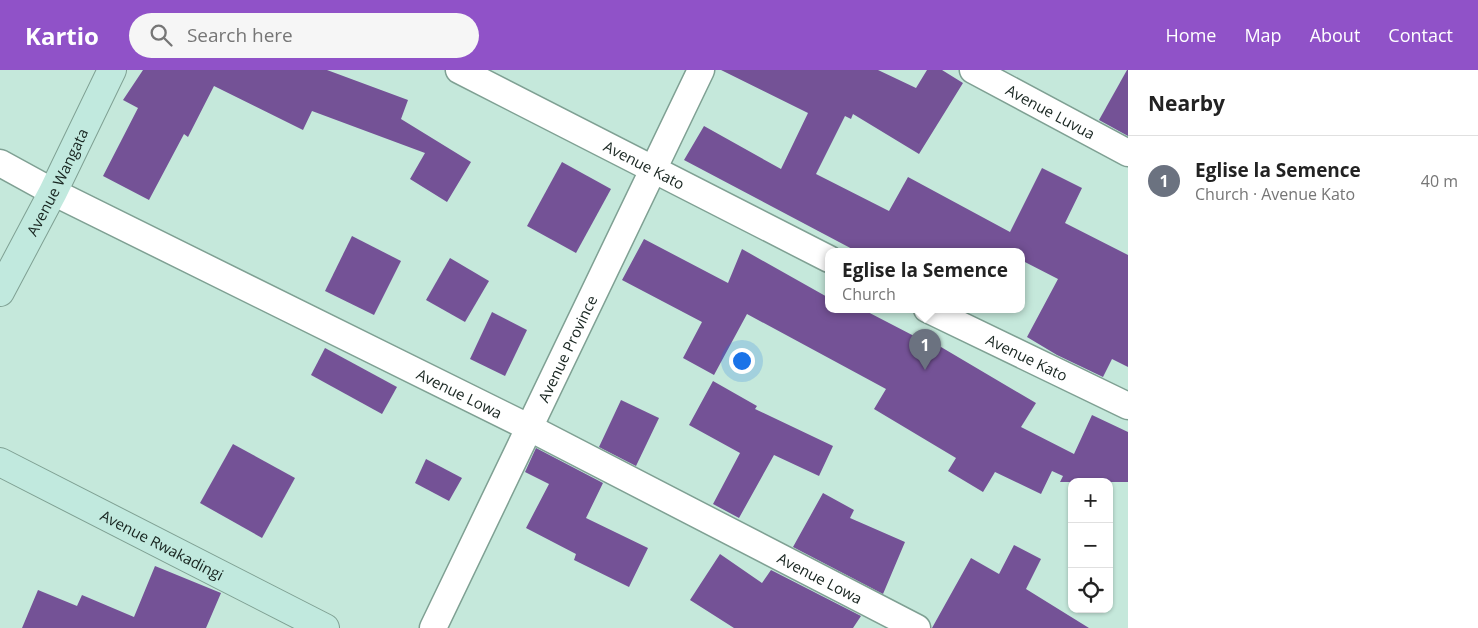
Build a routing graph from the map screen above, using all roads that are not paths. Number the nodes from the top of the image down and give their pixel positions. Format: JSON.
{"nodes":[{"id":1,"x":112,"y":70,"type":"edge"},
{"id":2,"x":459,"y":70,"type":"edge"},
{"id":3,"x":701,"y":70,"type":"edge"},
{"id":4,"x":973,"y":70,"type":"edge"},
{"id":5,"x":1128,"y":153,"type":"edge"},
{"id":6,"x":0,"y":163,"type":"edge"},
{"id":7,"x":652,"y":170,"type":"junction"},
{"id":8,"x":53,"y":192,"type":"junction"},
{"id":9,"x":825,"y":257,"type":"edge"},
{"id":10,"x":0,"y":292,"type":"edge"},
{"id":11,"x":935,"y":313,"type":"edge"},
{"id":12,"x":1128,"y":406,"type":"edge"},
{"id":13,"x":528,"y":427,"type":"junction"},
{"id":14,"x":0,"y":462,"type":"edge"},
{"id":15,"x":325,"y":628,"type":"edge"},
{"id":16,"x":433,"y":628,"type":"edge"},
{"id":17,"x":917,"y":628,"type":"edge"}],
"edges":[{"from":1,"to":8,"type":"street","name":"Avenue Wangata"},
{"from":2,"to":7,"type":"street","name":"Avenue Kato"},
{"from":3,"to":7,"type":"street","name":"Avenue Province"},
{"from":4,"to":5,"type":"street","name":"Avenue Luvua"},
{"from":6,"to":8,"type":"street","name":"Avenue Lowa"},
{"from":7,"to":9,"type":"street","name":"Avenue Kato"},
{"from":7,"to":13,"type":"street","name":"Avenue Province"},
{"from":8,"to":10,"type":"street","name":"Avenue Wangata"},
{"from":8,"to":13,"type":"street","name":"Avenue Lowa"},
{"from":11,"to":12,"type":"street","name":"Avenue Kato"},
{"from":13,"to":16,"type":"street","name":"Avenue Province"},
{"from":13,"to":17,"type":"street","name":"Avenue Lowa"},
{"from":14,"to":15,"type":"street","name":"Avenue Rwakadingi"}]}
